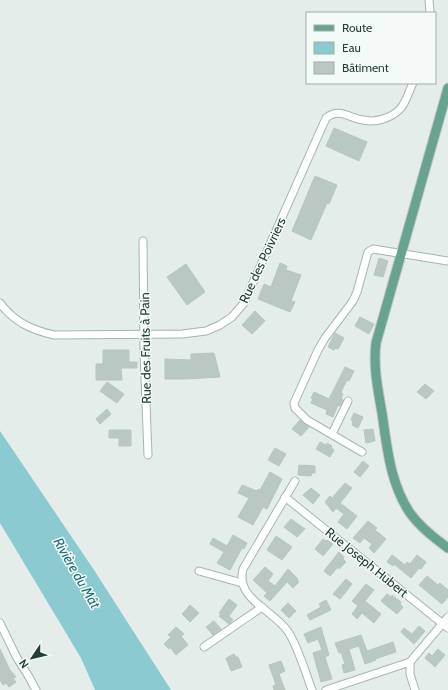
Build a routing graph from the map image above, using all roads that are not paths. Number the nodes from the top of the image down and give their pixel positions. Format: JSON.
{"nodes":[{"id":1,"x":429,"y":0,"type":"edge"},
{"id":2,"x":430,"y":12,"type":"edge"},
{"id":3,"x":412,"y":84,"type":"edge"},
{"id":4,"x":448,"y":88,"type":"edge"},
{"id":5,"x":143,"y":241,"type":"dead end"},
{"id":6,"x":401,"y":253,"type":"junction"},
{"id":7,"x":448,"y":261,"type":"edge"},
{"id":8,"x":0,"y":303,"type":"edge"},
{"id":9,"x":144,"y":334,"type":"junction"},
{"id":10,"x":348,"y":401,"type":"dead end"},
{"id":11,"x":332,"y":434,"type":"junction"},
{"id":12,"x":362,"y":452,"type":"dead end"},
{"id":13,"x":148,"y":455,"type":"dead end"},
{"id":14,"x":295,"y":481,"type":"dead end"},
{"id":15,"x":285,"y":497,"type":"junction"},
{"id":16,"x":448,"y":548,"type":"edge"},
{"id":17,"x":199,"y":571,"type":"dead end"},
{"id":18,"x":242,"y":583,"type":"junction"},
{"id":19,"x":262,"y":607,"type":"junction"},
{"id":20,"x":448,"y":617,"type":"edge"},
{"id":21,"x":0,"y":623,"type":"edge"},
{"id":22,"x":445,"y":626,"type":"edge"},
{"id":23,"x":204,"y":647,"type":"dead end"},
{"id":24,"x":410,"y":662,"type":"junction"},
{"id":25,"x":36,"y":690,"type":"edge"},
{"id":26,"x":312,"y":690,"type":"edge"},
{"id":27,"x":326,"y":690,"type":"edge"},
{"id":28,"x":415,"y":690,"type":"edge"}],
"edges":[{"from":1,"to":2,"type":"street"},
{"from":3,"to":9,"type":"street","name":"Rue des Poivriers"},
{"from":4,"to":6,"type":"main road"},
{"from":5,"to":9,"type":"street","name":"Rue des Fruits à Pain"},
{"from":6,"to":7,"type":"street"},
{"from":6,"to":11,"type":"street"},
{"from":6,"to":16,"type":"main road"},
{"from":8,"to":9,"type":"street","name":"Rue des Poivriers"},
{"from":9,"to":13,"type":"street","name":"Rue des Fruits à Pain"},
{"from":10,"to":11,"type":"street"},
{"from":11,"to":12,"type":"street"},
{"from":14,"to":15,"type":"street"},
{"from":15,"to":18,"type":"street"},
{"from":15,"to":22,"type":"street","name":"Rue Joseph Hubert"},
{"from":17,"to":18,"type":"street"},
{"from":18,"to":19,"type":"street"},
{"from":19,"to":23,"type":"street"},
{"from":19,"to":26,"type":"street"},
{"from":20,"to":22,"type":"street"},
{"from":21,"to":25,"type":"street"},
{"from":22,"to":24,"type":"street"},
{"from":24,"to":27,"type":"street"},
{"from":24,"to":28,"type":"street"}]}
